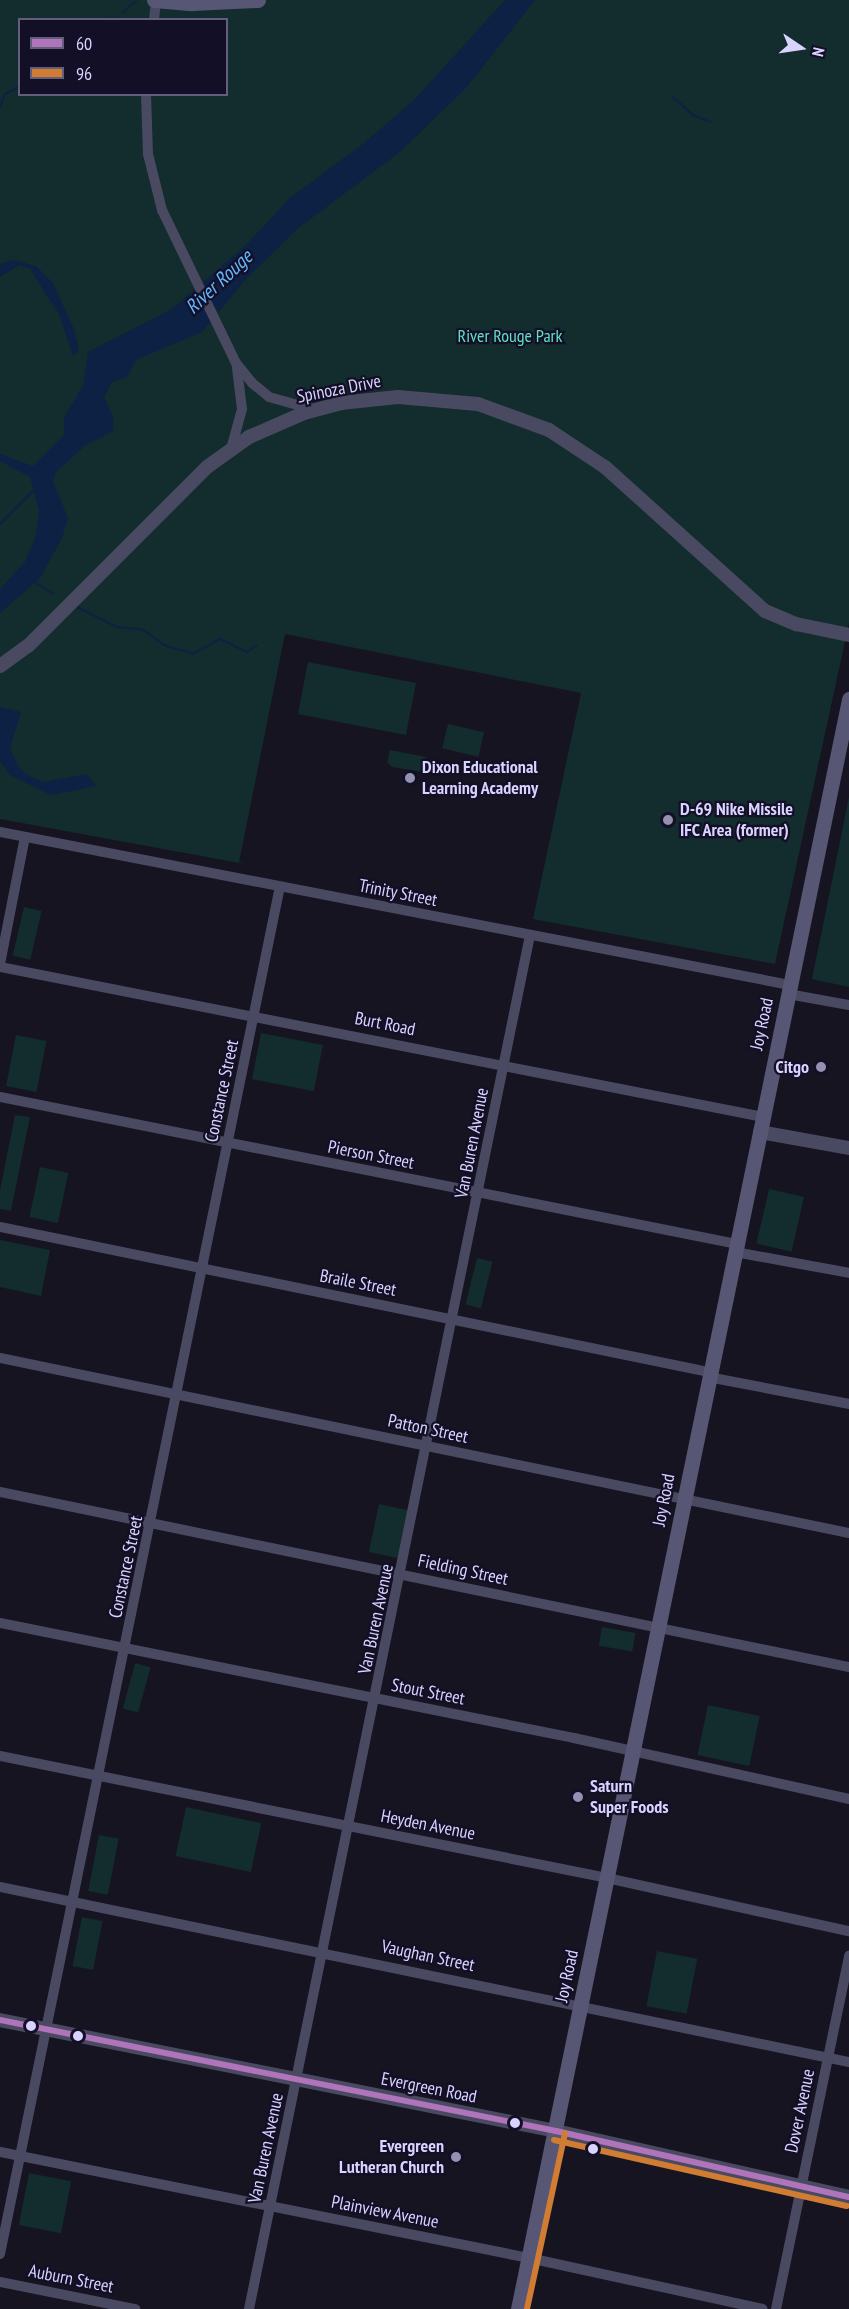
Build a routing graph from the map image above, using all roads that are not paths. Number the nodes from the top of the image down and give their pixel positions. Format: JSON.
{"nodes":[{"id":1,"x":155,"y":0,"type":"edge"},
{"id":2,"x":258,"y":0,"type":"edge"},
{"id":3,"x":154,"y":18,"type":"edge"},
{"id":4,"x":146,"y":96,"type":"edge"},
{"id":5,"x":236,"y":363,"type":"junction"},
{"id":6,"x":319,"y":409,"type":"junction"},
{"id":7,"x":231,"y":450,"type":"junction"},
{"id":8,"x":849,"y":635,"type":"edge"},
{"id":9,"x":0,"y":666,"type":"edge"},
{"id":10,"x":849,"y":699,"type":"edge"},
{"id":11,"x":0,"y":832,"type":"edge"},
{"id":12,"x":25,"y":837,"type":"junction"},
{"id":13,"x":280,"y":886,"type":"junction"},
{"id":14,"x":530,"y":935,"type":"junction"},
{"id":15,"x":0,"y":966,"type":"edge"},
{"id":16,"x":789,"y":989,"type":"junction"},
{"id":17,"x":849,"y":1005,"type":"edge"},
{"id":18,"x":254,"y":1017,"type":"junction"},
{"id":19,"x":504,"y":1066,"type":"junction"},
{"id":20,"x":0,"y":1096,"type":"edge"},
{"id":21,"x":761,"y":1124,"type":"junction"},
{"id":22,"x":228,"y":1144,"type":"junction"},
{"id":23,"x":849,"y":1148,"type":"edge"},
{"id":24,"x":479,"y":1193,"type":"junction"},
{"id":25,"x":0,"y":1227,"type":"edge"},
{"id":26,"x":736,"y":1248,"type":"junction"},
{"id":27,"x":203,"y":1270,"type":"junction"},
{"id":28,"x":849,"y":1273,"type":"edge"},
{"id":29,"x":454,"y":1319,"type":"junction"},
{"id":30,"x":0,"y":1358,"type":"edge"},
{"id":31,"x":709,"y":1375,"type":"junction"},
{"id":32,"x":178,"y":1394,"type":"junction"},
{"id":33,"x":849,"y":1404,"type":"edge"},
{"id":34,"x":428,"y":1446,"type":"junction"},
{"id":35,"x":0,"y":1492,"type":"edge"},
{"id":36,"x":684,"y":1498,"type":"junction"},
{"id":37,"x":152,"y":1523,"type":"junction"},
{"id":38,"x":849,"y":1533,"type":"edge"},
{"id":39,"x":402,"y":1575,"type":"junction"},
{"id":40,"x":0,"y":1623,"type":"edge"},
{"id":41,"x":658,"y":1627,"type":"junction"},
{"id":42,"x":126,"y":1648,"type":"junction"},
{"id":43,"x":849,"y":1667,"type":"edge"},
{"id":44,"x":376,"y":1698,"type":"junction"},
{"id":45,"x":633,"y":1751,"type":"junction"},
{"id":46,"x":0,"y":1755,"type":"edge"},
{"id":47,"x":99,"y":1775,"type":"junction"},
{"id":48,"x":849,"y":1799,"type":"edge"},
{"id":49,"x":350,"y":1826,"type":"junction"},
{"id":50,"x":607,"y":1878,"type":"junction"},
{"id":51,"x":0,"y":1887,"type":"edge"},
{"id":52,"x":74,"y":1902,"type":"junction"},
{"id":53,"x":849,"y":1931,"type":"edge"},
{"id":54,"x":324,"y":1951,"type":"junction"},
{"id":55,"x":849,"y":1955,"type":"edge"},
{"id":56,"x":581,"y":2004,"type":"junction"},
{"id":57,"x":0,"y":2020,"type":"edge"},
{"id":58,"x":47,"y":2030,"type":"junction"},
{"id":59,"x":828,"y":2057,"type":"junction"},
{"id":60,"x":849,"y":2062,"type":"edge"},
{"id":61,"x":297,"y":2081,"type":"junction"},
{"id":62,"x":556,"y":2131,"type":"junction"},
{"id":63,"x":0,"y":2152,"type":"edge"},
{"id":64,"x":21,"y":2157,"type":"junction"},
{"id":65,"x":802,"y":2185,"type":"junction"},
{"id":66,"x":849,"y":2196,"type":"edge"},
{"id":67,"x":271,"y":2206,"type":"junction"},
{"id":68,"x":0,"y":2254,"type":"edge"},
{"id":69,"x":529,"y":2258,"type":"junction"},
{"id":70,"x":0,"y":2282,"type":"edge"},
{"id":71,"x":135,"y":2309,"type":"edge"},
{"id":72,"x":249,"y":2309,"type":"edge"},
{"id":73,"x":518,"y":2309,"type":"edge"},
{"id":74,"x":762,"y":2309,"type":"edge"},
{"id":75,"x":776,"y":2309,"type":"edge"}],
"edges":[{"from":1,"to":2,"type":"main road"},
{"from":1,"to":3,"type":"street"},
{"from":4,"to":5,"type":"street"},
{"from":5,"to":6,"type":"street"},
{"from":5,"to":7,"type":"street"},
{"from":6,"to":7,"type":"street","name":"Spinoza Drive"},
{"from":6,"to":8,"type":"street","name":"Spinoza Drive"},
{"from":7,"to":9,"type":"street","name":"Spinoza Drive"},
{"from":10,"to":16,"type":"main road","name":"Joy Road"},
{"from":11,"to":12,"type":"street","name":"Trinity Street"},
{"from":12,"to":13,"type":"street","name":"Trinity Street"},
{"from":12,"to":15,"type":"street"},
{"from":13,"to":14,"type":"street","name":"Trinity Street"},
{"from":13,"to":18,"type":"street","name":"Constance Street"},
{"from":14,"to":16,"type":"street","name":"Trinity Street"},
{"from":14,"to":19,"type":"street","name":"Van Buren Avenue"},
{"from":15,"to":18,"type":"street","name":"Burt Road"},
{"from":16,"to":17,"type":"street","name":"Trinity Street"},
{"from":16,"to":21,"type":"main road","name":"Joy Road"},
{"from":18,"to":19,"type":"street","name":"Burt Road"},
{"from":18,"to":22,"type":"street","name":"Constance Street"},
{"from":19,"to":21,"type":"street","name":"Burt Road"},
{"from":19,"to":24,"type":"street","name":"Van Buren Avenue"},
{"from":20,"to":22,"type":"street","name":"Pierson Street"},
{"from":21,"to":23,"type":"street","name":"Burt Road"},
{"from":21,"to":26,"type":"main road","name":"Joy Road"},
{"from":22,"to":24,"type":"street","name":"Pierson Street"},
{"from":22,"to":27,"type":"street","name":"Constance Street"},
{"from":24,"to":26,"type":"street","name":"Pierson Street"},
{"from":24,"to":29,"type":"street","name":"Van Buren Avenue"},
{"from":25,"to":27,"type":"street","name":"Braile Street"},
{"from":26,"to":28,"type":"street","name":"Pierson Street"},
{"from":26,"to":31,"type":"main road","name":"Joy Road"},
{"from":27,"to":29,"type":"street","name":"Braile Street"},
{"from":27,"to":32,"type":"street","name":"Constance Street"},
{"from":29,"to":31,"type":"street","name":"Braile Street"},
{"from":29,"to":34,"type":"street","name":"Van Buren Avenue"},
{"from":30,"to":32,"type":"street","name":"Patton Street"},
{"from":31,"to":33,"type":"street","name":"Braile Street"},
{"from":31,"to":36,"type":"main road","name":"Joy Road"},
{"from":32,"to":34,"type":"street","name":"Patton Street"},
{"from":32,"to":37,"type":"street","name":"Constance Street"},
{"from":34,"to":36,"type":"street","name":"Patton Street"},
{"from":34,"to":39,"type":"street","name":"Van Buren Avenue"},
{"from":35,"to":37,"type":"street","name":"Fielding Street"},
{"from":36,"to":38,"type":"street","name":"Patton Street"},
{"from":36,"to":41,"type":"main road","name":"Joy Road"},
{"from":37,"to":39,"type":"street","name":"Fielding Street"},
{"from":37,"to":42,"type":"street","name":"Constance Street"},
{"from":39,"to":41,"type":"street","name":"Fielding Street"},
{"from":39,"to":44,"type":"street","name":"Van Buren Avenue"},
{"from":40,"to":42,"type":"street","name":"Stout Street"},
{"from":41,"to":43,"type":"street","name":"Fielding Street"},
{"from":41,"to":45,"type":"main road","name":"Joy Road"},
{"from":42,"to":44,"type":"street","name":"Stout Street"},
{"from":42,"to":47,"type":"street","name":"Constance Street"},
{"from":44,"to":45,"type":"street","name":"Stout Street"},
{"from":44,"to":49,"type":"street","name":"Van Buren Avenue"},
{"from":45,"to":48,"type":"street","name":"Stout Street"},
{"from":45,"to":50,"type":"main road","name":"Joy Road"},
{"from":46,"to":47,"type":"street","name":"Heyden Avenue"},
{"from":47,"to":49,"type":"street","name":"Heyden Avenue"},
{"from":47,"to":52,"type":"street","name":"Constance Street"},
{"from":49,"to":50,"type":"street","name":"Heyden Avenue"},
{"from":49,"to":54,"type":"street","name":"Van Buren Avenue"},
{"from":50,"to":53,"type":"street","name":"Heyden Avenue"},
{"from":50,"to":56,"type":"main road","name":"Joy Road"},
{"from":51,"to":52,"type":"street","name":"Vaughan Street"},
{"from":52,"to":54,"type":"street","name":"Vaughan Street"},
{"from":52,"to":58,"type":"street","name":"Constance Street"},
{"from":54,"to":56,"type":"street","name":"Vaughan Street"},
{"from":54,"to":61,"type":"street","name":"Van Buren Avenue"},
{"from":55,"to":59,"type":"street","name":"Dover Avenue"},
{"from":56,"to":59,"type":"street","name":"Vaughan Street"},
{"from":56,"to":62,"type":"main road","name":"Joy Road"},
{"from":57,"to":58,"type":"street","name":"Evergreen Road"},
{"from":58,"to":61,"type":"street","name":"Evergreen Road"},
{"from":58,"to":64,"type":"street","name":"Constance Street"},
{"from":59,"to":60,"type":"street","name":"Vaughan Street"},
{"from":59,"to":65,"type":"street","name":"Dover Avenue"},
{"from":61,"to":62,"type":"street","name":"Evergreen Road"},
{"from":61,"to":67,"type":"street","name":"Van Buren Avenue"},
{"from":62,"to":65,"type":"street","name":"Evergreen Road"},
{"from":62,"to":69,"type":"main road","name":"Joy Road"},
{"from":63,"to":64,"type":"street","name":"Plainview Avenue"},
{"from":64,"to":67,"type":"street","name":"Plainview Avenue"},
{"from":64,"to":68,"type":"street","name":"Constance Street"},
{"from":65,"to":66,"type":"street","name":"Evergreen Road"},
{"from":65,"to":75,"type":"street","name":"Dover Avenue"},
{"from":67,"to":69,"type":"street","name":"Plainview Avenue"},
{"from":67,"to":72,"type":"street","name":"Van Buren Avenue"},
{"from":69,"to":73,"type":"main road","name":"Joy Road"},
{"from":69,"to":74,"type":"street","name":"Plainview Avenue"},
{"from":70,"to":71,"type":"street","name":"Auburn Street"}]}
